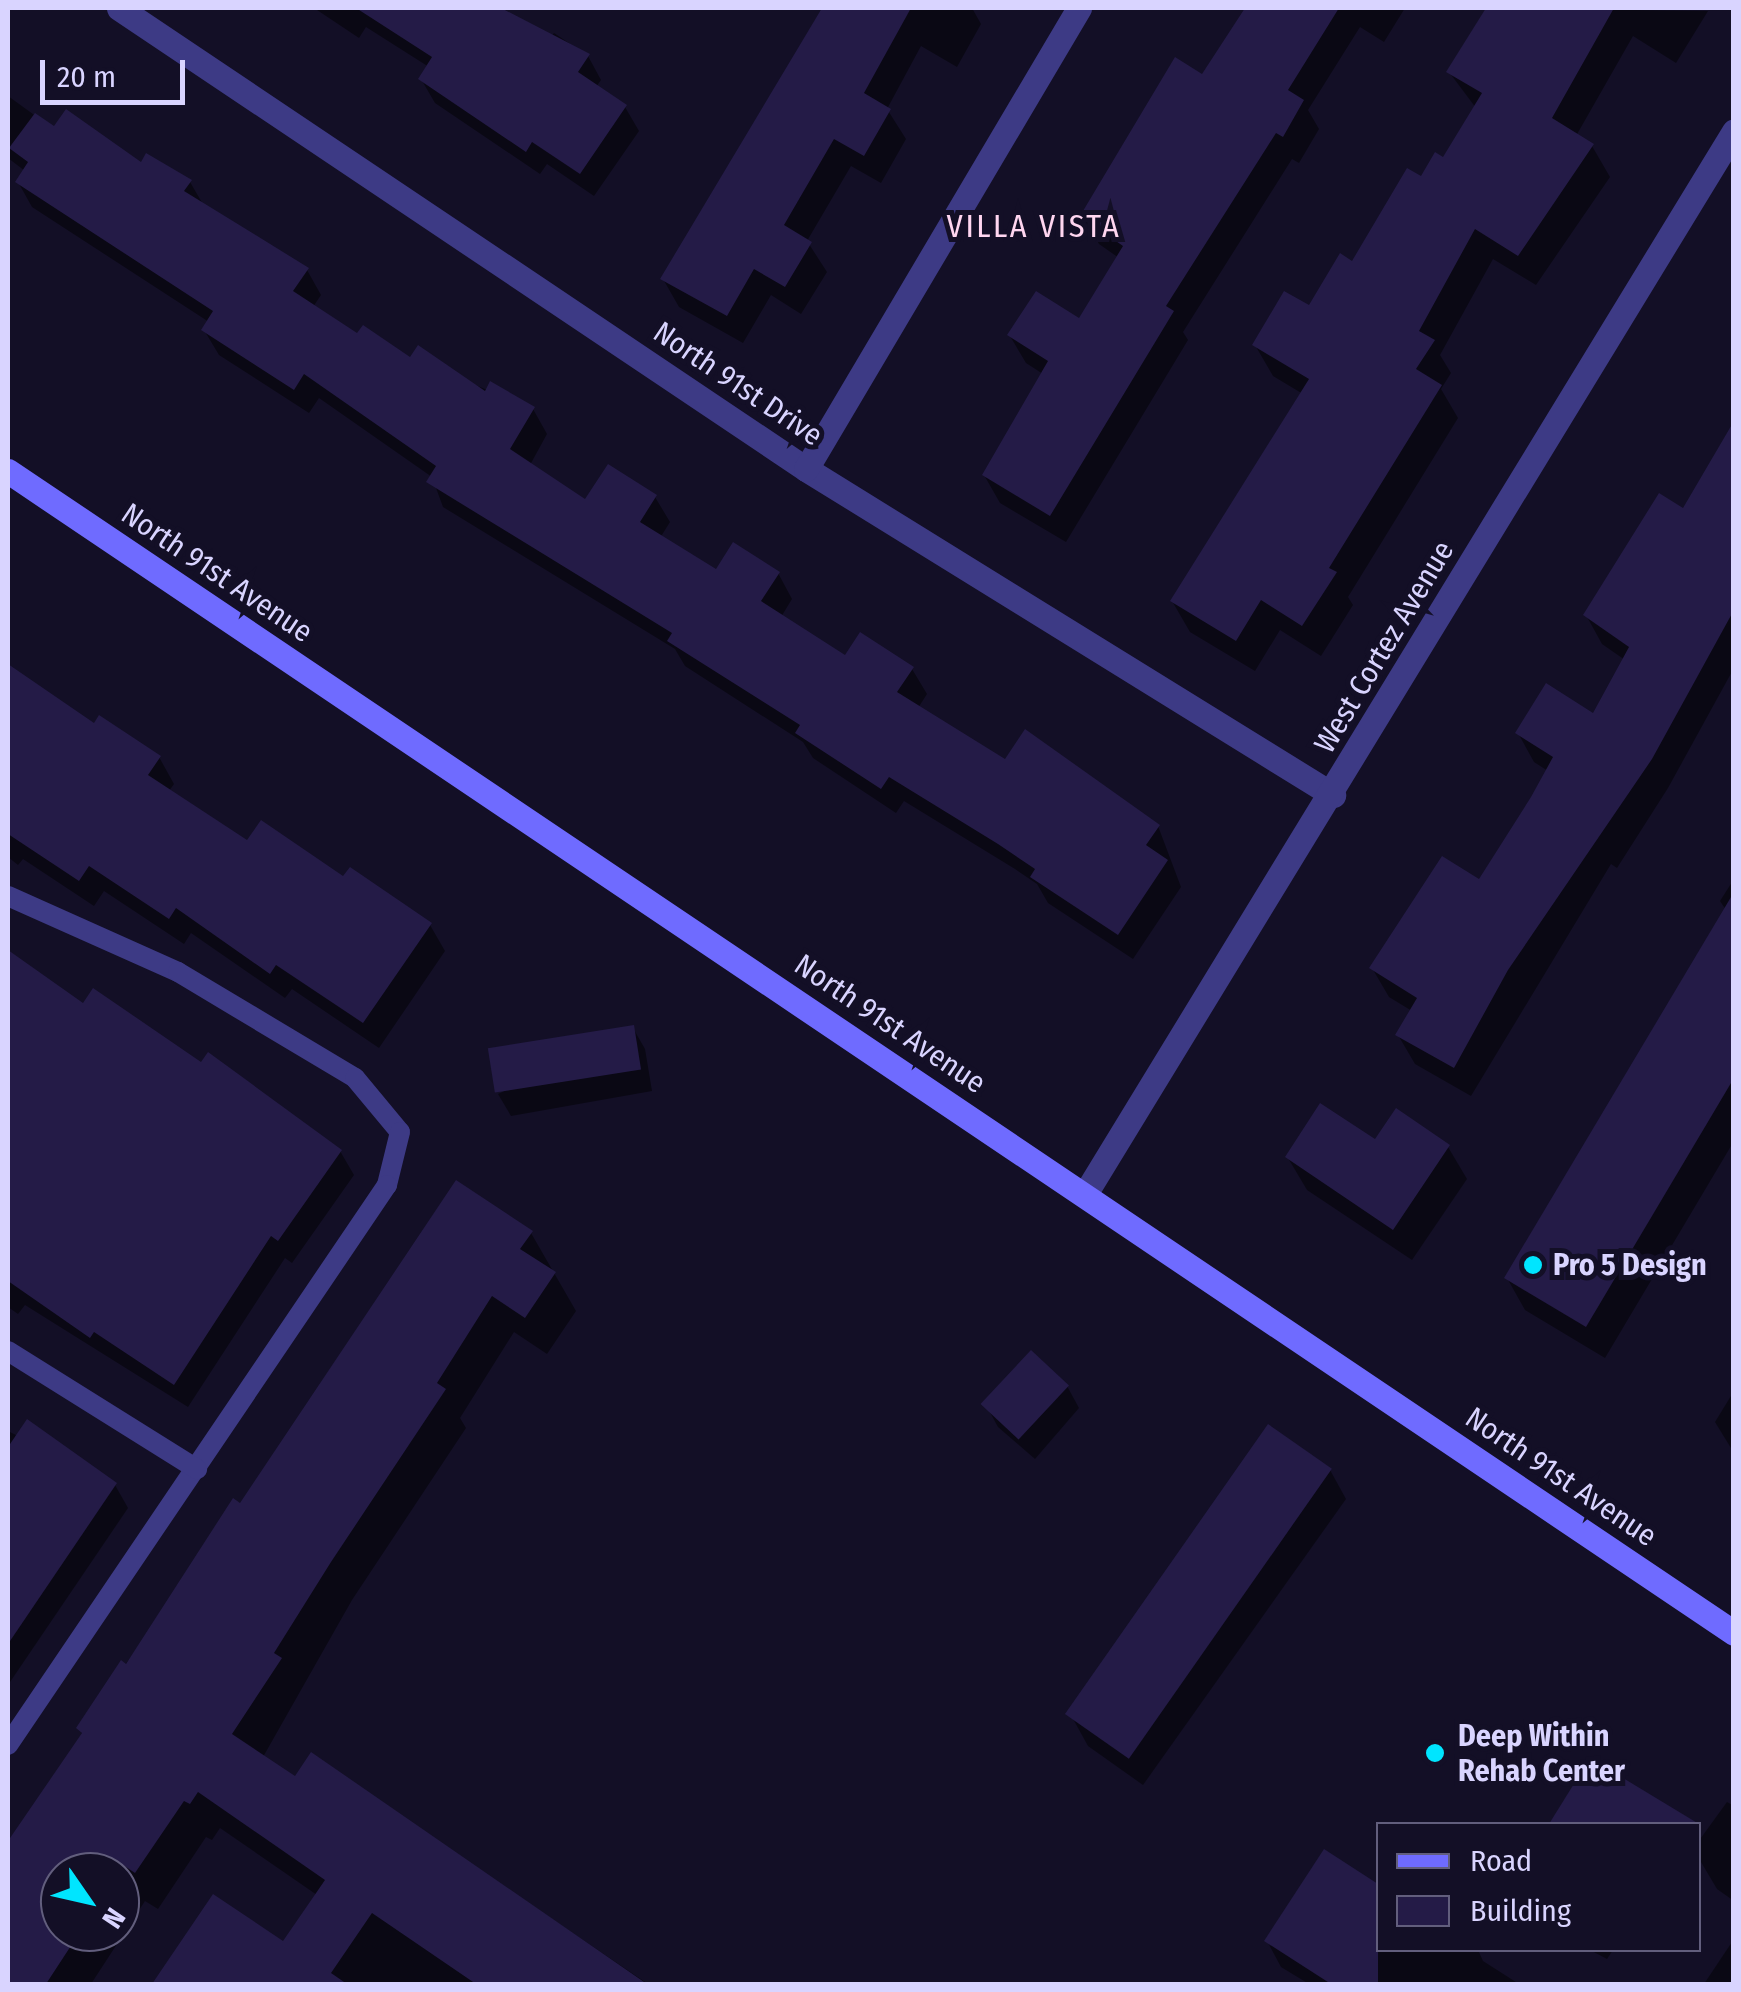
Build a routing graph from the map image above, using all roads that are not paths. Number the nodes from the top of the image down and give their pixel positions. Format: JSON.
{"nodes":[{"id":1,"x":120,"y":8,"type":"edge"},
{"id":2,"x":1079,"y":8,"type":"edge"},
{"id":3,"x":1734,"y":131,"type":"edge"},
{"id":4,"x":806,"y":469,"type":"junction"},
{"id":5,"x":8,"y":471,"type":"edge"},
{"id":6,"x":1332,"y":795,"type":"junction"},
{"id":7,"x":8,"y":896,"type":"edge"},
{"id":8,"x":1085,"y":1194,"type":"junction"},
{"id":9,"x":8,"y":1351,"type":"edge"},
{"id":10,"x":197,"y":1469,"type":"junction"},
{"id":11,"x":1734,"y":1633,"type":"edge"},
{"id":12,"x":8,"y":1744,"type":"edge"}],
"edges":[{"from":1,"to":4,"type":"street","name":"North 91st Drive"},
{"from":2,"to":4,"type":"street"},
{"from":3,"to":6,"type":"street","name":"West Cortez Avenue"},
{"from":4,"to":6,"type":"street","name":"North 91st Drive"},
{"from":5,"to":8,"type":"main road","name":"North 91st Avenue"},
{"from":6,"to":8,"type":"street","name":"West Cortez Avenue"},
{"from":7,"to":10,"type":"lane"},
{"from":8,"to":11,"type":"main road","name":"North 91st Avenue"},
{"from":9,"to":10,"type":"lane"},
{"from":10,"to":12,"type":"lane"}]}
